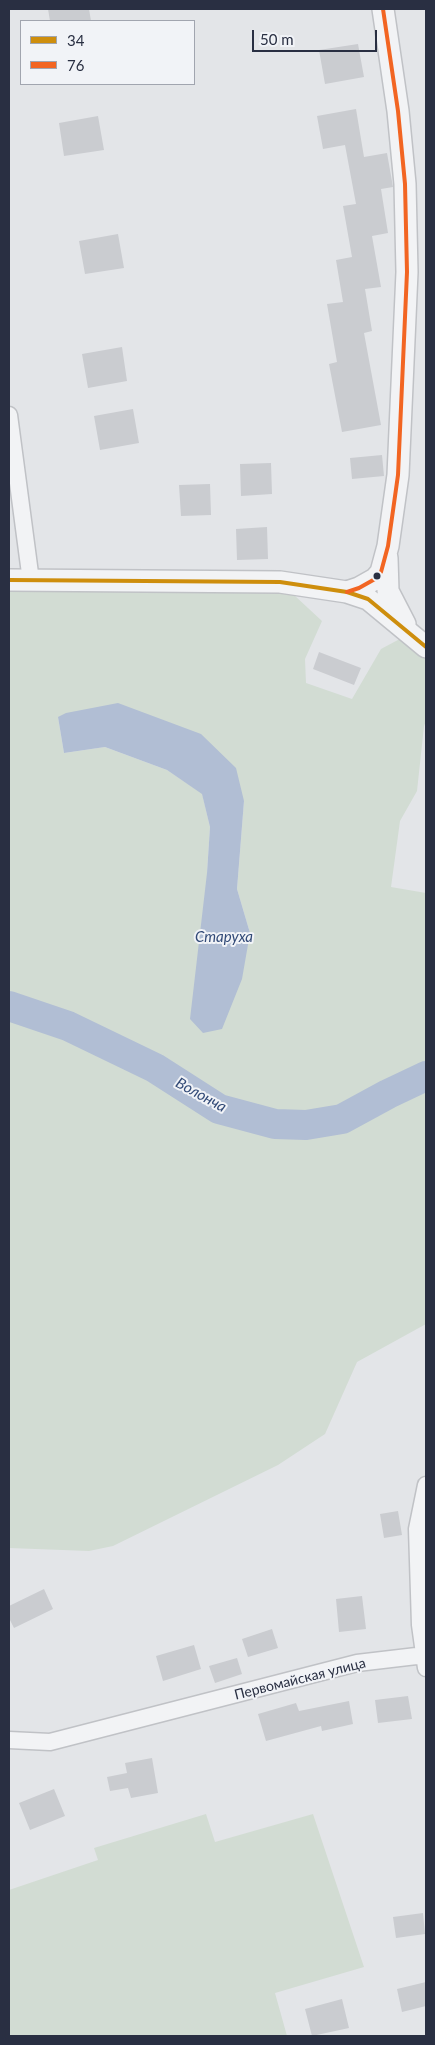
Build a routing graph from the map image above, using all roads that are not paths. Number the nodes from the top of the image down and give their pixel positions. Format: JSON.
{"nodes":[{"id":1,"x":383,"y":9,"type":"edge"},
{"id":2,"x":9,"y":415,"type":"edge"},
{"id":3,"x":388,"y":546,"type":"junction"},
{"id":4,"x":9,"y":580,"type":"edge"},
{"id":5,"x":31,"y":581,"type":"junction"},
{"id":6,"x":347,"y":592,"type":"junction"},
{"id":7,"x":419,"y":640,"type":"edge"},
{"id":8,"x":426,"y":1485,"type":"edge"},
{"id":9,"x":426,"y":1661,"type":"edge"},
{"id":10,"x":9,"y":1740,"type":"edge"}],
"edges":[{"from":1,"to":3,"type":"street"},
{"from":2,"to":5,"type":"street"},
{"from":3,"to":6,"type":"street"},
{"from":3,"to":7,"type":"street"},
{"from":4,"to":5,"type":"street"},
{"from":5,"to":6,"type":"street"},
{"from":6,"to":7,"type":"street"},
{"from":8,"to":9,"type":"street","name":"Первомайская улица"},
{"from":9,"to":10,"type":"street","name":"Первомайская улица"}]}
